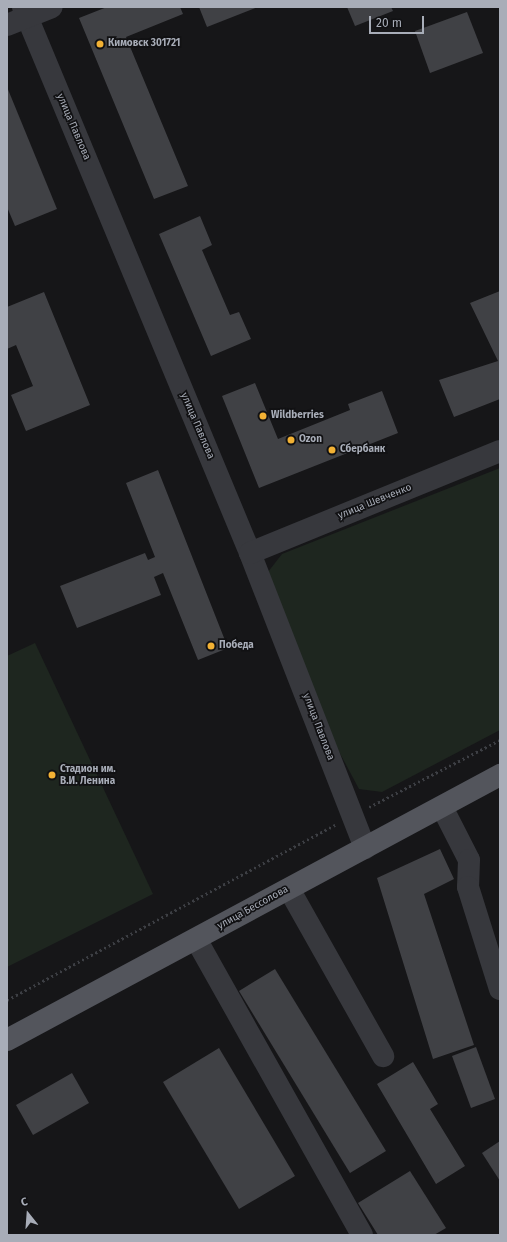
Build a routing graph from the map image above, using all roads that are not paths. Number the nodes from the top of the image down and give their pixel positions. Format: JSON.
{"nodes":[{"id":1,"x":52,"y":7,"type":"edge"},
{"id":2,"x":25,"y":12,"type":"edge"},
{"id":3,"x":7,"y":25,"type":"edge"},
{"id":4,"x":500,"y":451,"type":"edge"},
{"id":5,"x":250,"y":553,"type":"junction"},
{"id":6,"x":500,"y":775,"type":"edge"},
{"id":7,"x":442,"y":807,"type":"junction"},
{"id":8,"x":365,"y":848,"type":"junction"},
{"id":9,"x":289,"y":889,"type":"junction"},
{"id":10,"x":196,"y":939,"type":"junction"},
{"id":11,"x":500,"y":989,"type":"edge"},
{"id":12,"x":7,"y":1040,"type":"edge"},
{"id":13,"x":383,"y":1056,"type":"dead end"},
{"id":14,"x":362,"y":1235,"type":"edge"}],
"edges":[{"from":1,"to":2,"type":"street"},
{"from":2,"to":3,"type":"street"},
{"from":2,"to":5,"type":"street","name":"улица Павлова"},
{"from":4,"to":5,"type":"street","name":"улица Шевченко"},
{"from":5,"to":8,"type":"street","name":"улица Павлова"},
{"from":6,"to":7,"type":"main road","name":"улица Бессолова"},
{"from":7,"to":8,"type":"main road","name":"улица Бессолова"},
{"from":7,"to":11,"type":"street"},
{"from":8,"to":9,"type":"main road","name":"улица Бессолова"},
{"from":9,"to":10,"type":"main road","name":"улица Бессолова"},
{"from":9,"to":13,"type":"street"},
{"from":10,"to":12,"type":"main road","name":"улица Бессолова"},
{"from":10,"to":14,"type":"street"}]}
